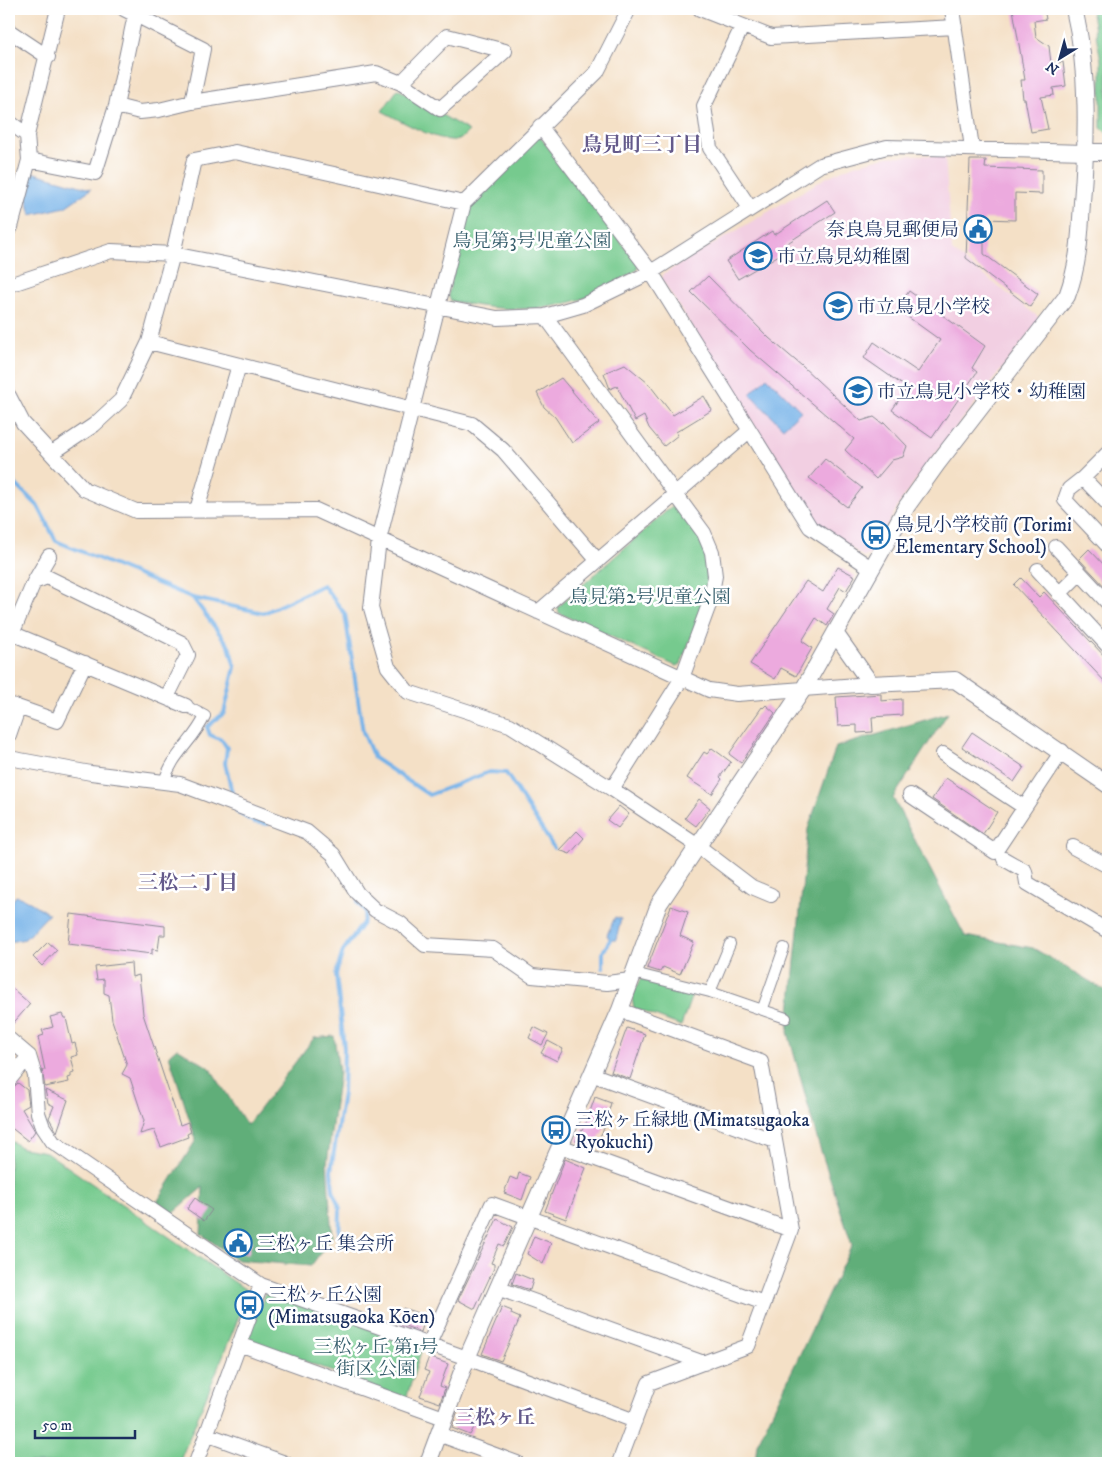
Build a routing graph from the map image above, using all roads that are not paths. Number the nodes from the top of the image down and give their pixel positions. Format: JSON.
{"nodes":[{"id":1,"x":58,"y":9,"type":"edge"},
{"id":2,"x":629,"y":9,"type":"edge"},
{"id":3,"x":700,"y":9,"type":"edge"},
{"id":4,"x":952,"y":9,"type":"edge"},
{"id":5,"x":1074,"y":9,"type":"edge"},
{"id":6,"x":130,"y":12,"type":"edge"},
{"id":7,"x":742,"y":27,"type":"junction"},
{"id":8,"x":955,"y":27,"type":"junction"},
{"id":9,"x":9,"y":31,"type":"edge"},
{"id":10,"x":48,"y":57,"type":"junction"},
{"id":11,"x":401,"y":83,"type":"junction"},
{"id":12,"x":192,"y":102,"type":"junction"},
{"id":13,"x":116,"y":106,"type":"junction"},
{"id":14,"x":9,"y":122,"type":"edge"},
{"id":15,"x":540,"y":126,"type":"junction"},
{"id":16,"x":27,"y":135,"type":"junction"},
{"id":17,"x":972,"y":148,"type":"junction"},
{"id":18,"x":1086,"y":152,"type":"junction"},
{"id":19,"x":1108,"y":152,"type":"edge"},
{"id":20,"x":29,"y":160,"type":"junction"},
{"id":21,"x":464,"y":203,"type":"junction"},
{"id":22,"x":12,"y":208,"type":"edge"},
{"id":23,"x":750,"y":208,"type":"junction"},
{"id":24,"x":9,"y":228,"type":"edge"},
{"id":25,"x":173,"y":254,"type":"junction"},
{"id":26,"x":651,"y":272,"type":"junction"},
{"id":27,"x":9,"y":285,"type":"edge"},
{"id":28,"x":438,"y":307,"type":"junction"},
{"id":29,"x":544,"y":316,"type":"junction"},
{"id":30,"x":149,"y":342,"type":"junction"},
{"id":31,"x":239,"y":365,"type":"junction"},
{"id":32,"x":9,"y":396,"type":"edge"},
{"id":33,"x":411,"y":409,"type":"junction"},
{"id":34,"x":749,"y":431,"type":"junction"},
{"id":35,"x":52,"y":453,"type":"junction"},
{"id":36,"x":1108,"y":453,"type":"edge"},
{"id":37,"x":1083,"y":478,"type":"junction"},
{"id":38,"x":676,"y":495,"type":"junction"},
{"id":39,"x":1108,"y":504,"type":"edge"},
{"id":40,"x":197,"y":510,"type":"junction"},
{"id":41,"x":379,"y":540,"type":"junction"},
{"id":42,"x":1108,"y":546,"type":"edge"},
{"id":43,"x":1056,"y":547,"type":"dead end"},
{"id":44,"x":49,"y":556,"type":"dead end"},
{"id":45,"x":598,"y":561,"type":"junction"},
{"id":46,"x":870,"y":568,"type":"junction"},
{"id":47,"x":1038,"y":570,"type":"dead end"},
{"id":48,"x":1080,"y":573,"type":"junction"},
{"id":49,"x":34,"y":582,"type":"junction"},
{"id":50,"x":1059,"y":594,"type":"junction"},
{"id":51,"x":1108,"y":603,"type":"edge"},
{"id":52,"x":538,"y":612,"type":"junction"},
{"id":53,"x":10,"y":633,"type":"edge"},
{"id":54,"x":835,"y":633,"type":"junction"},
{"id":55,"x":1108,"y":645,"type":"edge"},
{"id":56,"x":85,"y":663,"type":"junction"},
{"id":57,"x":682,"y":678,"type":"junction"},
{"id":58,"x":871,"y":684,"type":"junction"},
{"id":59,"x":804,"y":688,"type":"junction"},
{"id":60,"x":167,"y":697,"type":"junction"},
{"id":61,"x":13,"y":706,"type":"edge"},
{"id":62,"x":186,"y":706,"type":"joint"},
{"id":63,"x":9,"y":734,"type":"edge"},
{"id":64,"x":1062,"y":751,"type":"junction"},
{"id":65,"x":943,"y":754,"type":"dead end"},
{"id":66,"x":9,"y":758,"type":"edge"},
{"id":67,"x":164,"y":782,"type":"junction"},
{"id":68,"x":1108,"y":785,"type":"edge"},
{"id":69,"x":612,"y":789,"type":"junction"},
{"id":70,"x":910,"y":795,"type":"dead end"},
{"id":71,"x":1024,"y":807,"type":"junction"},
{"id":72,"x":698,"y":846,"type":"junction"},
{"id":73,"x":1072,"y":848,"type":"dead end"},
{"id":74,"x":1004,"y":859,"type":"dead end"},
{"id":75,"x":1108,"y":866,"type":"edge"},
{"id":76,"x":771,"y":895,"type":"dead end"},
{"id":77,"x":1108,"y":931,"type":"edge"},
{"id":78,"x":730,"y":944,"type":"dead end"},
{"id":79,"x":784,"y":948,"type":"dead end"},
{"id":80,"x":632,"y":977,"type":"junction"},
{"id":81,"x":710,"y":992,"type":"junction"},
{"id":82,"x":763,"y":1008,"type":"junction"},
{"id":83,"x":620,"y":1010,"type":"junction"},
{"id":84,"x":786,"y":1018,"type":"dead end"},
{"id":85,"x":9,"y":1039,"type":"edge"},
{"id":86,"x":28,"y":1056,"type":"junction"},
{"id":87,"x":591,"y":1074,"type":"junction"},
{"id":88,"x":9,"y":1080,"type":"edge"},
{"id":89,"x":775,"y":1141,"type":"junction"},
{"id":90,"x":560,"y":1146,"type":"junction"},
{"id":91,"x":528,"y":1217,"type":"junction"},
{"id":92,"x":791,"y":1230,"type":"junction"},
{"id":93,"x":261,"y":1285,"type":"junction"},
{"id":94,"x":498,"y":1288,"type":"junction"},
{"id":95,"x":764,"y":1303,"type":"junction"},
{"id":96,"x":239,"y":1344,"type":"junction"},
{"id":97,"x":429,"y":1344,"type":"junction"},
{"id":98,"x":467,"y":1358,"type":"junction"},
{"id":99,"x":704,"y":1363,"type":"junction"},
{"id":100,"x":444,"y":1418,"type":"junction"},
{"id":101,"x":635,"y":1421,"type":"junction"},
{"id":102,"x":206,"y":1434,"type":"junction"},
{"id":103,"x":438,"y":1434,"type":"junction"},
{"id":104,"x":196,"y":1463,"type":"edge"},
{"id":105,"x":285,"y":1463,"type":"edge"},
{"id":106,"x":428,"y":1463,"type":"edge"},
{"id":107,"x":517,"y":1463,"type":"edge"},
{"id":108,"x":619,"y":1463,"type":"edge"}],
"edges":[{"from":1,"to":10,"type":"street"},
{"from":2,"to":15,"type":"street"},
{"from":3,"to":7,"type":"street"},
{"from":4,"to":8,"type":"street"},
{"from":5,"to":18,"type":"street"},
{"from":6,"to":12,"type":"street"},
{"from":6,"to":13,"type":"street"},
{"from":7,"to":8,"type":"street"},
{"from":7,"to":23,"type":"street"},
{"from":8,"to":17,"type":"street"},
{"from":9,"to":10,"type":"street"},
{"from":10,"to":16,"type":"street"},
{"from":11,"to":11,"type":"street"},
{"from":11,"to":12,"type":"street"},
{"from":12,"to":13,"type":"street"},
{"from":13,"to":20,"type":"street"},
{"from":14,"to":16,"type":"street"},
{"from":15,"to":21,"type":"street"},
{"from":15,"to":26,"type":"street"},
{"from":16,"to":20,"type":"street"},
{"from":17,"to":18,"type":"street"},
{"from":17,"to":23,"type":"street"},
{"from":18,"to":19,"type":"street"},
{"from":18,"to":46,"type":"street"},
{"from":20,"to":22,"type":"street"},
{"from":21,"to":25,"type":"street"},
{"from":21,"to":28,"type":"street"},
{"from":22,"to":24,"type":"street"},
{"from":23,"to":26,"type":"street"},
{"from":25,"to":27,"type":"street"},
{"from":25,"to":28,"type":"street"},
{"from":25,"to":30,"type":"street"},
{"from":26,"to":29,"type":"street"},
{"from":26,"to":34,"type":"street"},
{"from":28,"to":29,"type":"street"},
{"from":28,"to":33,"type":"street"},
{"from":29,"to":38,"type":"street"},
{"from":30,"to":31,"type":"street"},
{"from":30,"to":35,"type":"street"},
{"from":31,"to":33,"type":"street"},
{"from":31,"to":40,"type":"street"},
{"from":32,"to":35,"type":"street"},
{"from":33,"to":41,"type":"street"},
{"from":33,"to":45,"type":"street"},
{"from":34,"to":38,"type":"street"},
{"from":34,"to":46,"type":"street"},
{"from":35,"to":40,"type":"street"},
{"from":36,"to":37,"type":"street"},
{"from":37,"to":39,"type":"street"},
{"from":37,"to":42,"type":"street"},
{"from":38,"to":45,"type":"street"},
{"from":38,"to":57,"type":"street"},
{"from":40,"to":41,"type":"street"},
{"from":41,"to":52,"type":"street"},
{"from":41,"to":69,"type":"street"},
{"from":43,"to":48,"type":"street"},
{"from":44,"to":49,"type":"street"},
{"from":45,"to":52,"type":"street"},
{"from":46,"to":54,"type":"street"},
{"from":47,"to":50,"type":"street"},
{"from":48,"to":50,"type":"street"},
{"from":48,"to":51,"type":"street"},
{"from":49,"to":53,"type":"street"},
{"from":49,"to":60,"type":"street"},
{"from":50,"to":55,"type":"street"},
{"from":52,"to":57,"type":"street"},
{"from":53,"to":56,"type":"street"},
{"from":54,"to":58,"type":"street"},
{"from":54,"to":59,"type":"street"},
{"from":56,"to":60,"type":"street"},
{"from":56,"to":61,"type":"street"},
{"from":57,"to":59,"type":"street"},
{"from":57,"to":69,"type":"street"},
{"from":58,"to":59,"type":"street"},
{"from":58,"to":64,"type":"street"},
{"from":59,"to":72,"type":"street"},
{"from":60,"to":62,"type":"street"},
{"from":61,"to":63,"type":"street"},
{"from":62,"to":67,"type":"street"},
{"from":64,"to":68,"type":"street"},
{"from":64,"to":71,"type":"street"},
{"from":65,"to":71,"type":"street"},
{"from":66,"to":67,"type":"street"},
{"from":67,"to":80,"type":"street"},
{"from":69,"to":72,"type":"street"},
{"from":70,"to":71,"type":"street"},
{"from":72,"to":76,"type":"street"},
{"from":72,"to":80,"type":"street"},
{"from":73,"to":75,"type":"street"},
{"from":74,"to":77,"type":"street"},
{"from":78,"to":81,"type":"street"},
{"from":79,"to":82,"type":"street"},
{"from":80,"to":81,"type":"street"},
{"from":80,"to":83,"type":"street"},
{"from":81,"to":82,"type":"street"},
{"from":82,"to":84,"type":"street"},
{"from":83,"to":87,"type":"street"},
{"from":83,"to":89,"type":"street"},
{"from":85,"to":86,"type":"street"},
{"from":86,"to":88,"type":"street"},
{"from":86,"to":93,"type":"street"},
{"from":87,"to":89,"type":"street"},
{"from":87,"to":90,"type":"street"},
{"from":89,"to":92,"type":"street"},
{"from":90,"to":91,"type":"street"},
{"from":90,"to":92,"type":"street"},
{"from":91,"to":94,"type":"street"},
{"from":91,"to":95,"type":"street"},
{"from":91,"to":97,"type":"street"},
{"from":92,"to":95,"type":"street"},
{"from":93,"to":96,"type":"street"},
{"from":93,"to":97,"type":"street"},
{"from":94,"to":98,"type":"street"},
{"from":94,"to":99,"type":"street"},
{"from":95,"to":99,"type":"street"},
{"from":96,"to":100,"type":"street"},
{"from":96,"to":102,"type":"street"},
{"from":97,"to":98,"type":"street"},
{"from":98,"to":100,"type":"street"},
{"from":98,"to":101,"type":"street"},
{"from":99,"to":101,"type":"street"},
{"from":100,"to":103,"type":"street"},
{"from":101,"to":108,"type":"street"},
{"from":102,"to":104,"type":"street"},
{"from":102,"to":105,"type":"street"},
{"from":103,"to":106,"type":"street"},
{"from":103,"to":107,"type":"street"}]}
